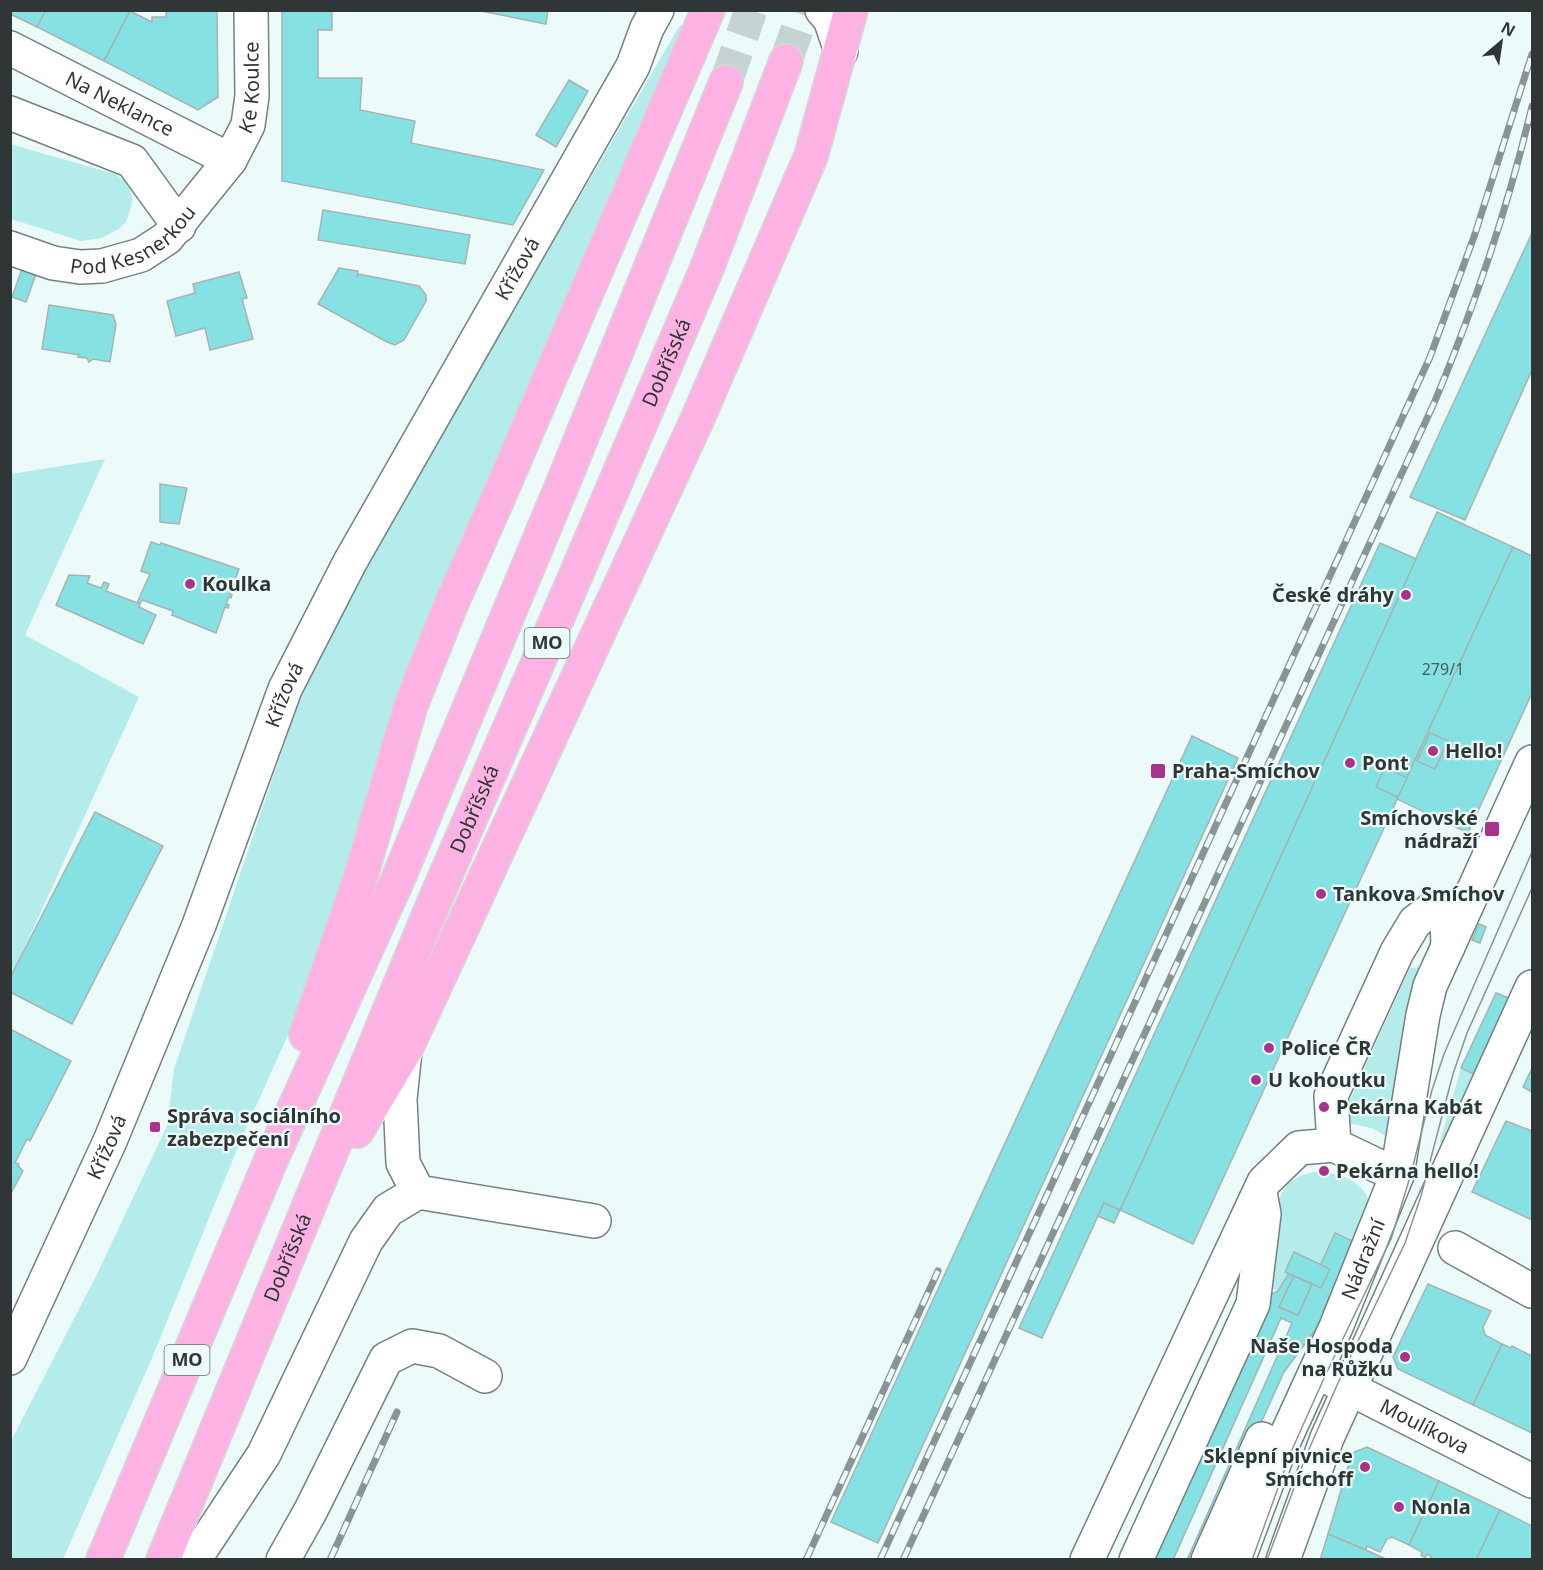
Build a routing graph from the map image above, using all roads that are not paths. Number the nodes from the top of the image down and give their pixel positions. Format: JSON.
{"nodes":[{"id":1,"x":251,"y":10,"type":"edge"},
{"id":2,"x":657,"y":10,"type":"edge"},
{"id":3,"x":822,"y":10,"type":"edge"},
{"id":4,"x":851,"y":10,"type":"edge"},
{"id":5,"x":702,"y":14,"type":"edge"},
{"id":6,"x":10,"y":48,"type":"edge"},
{"id":7,"x":841,"y":51,"type":"junction"},
{"id":8,"x":786,"y":61,"type":"tunnel mouth"},
{"id":9,"x":633,"y":66,"type":"junction"},
{"id":10,"x":726,"y":82,"type":"tunnel mouth"},
{"id":11,"x":10,"y":113,"type":"edge"},
{"id":12,"x":230,"y":160,"type":"junction"},
{"id":13,"x":179,"y":226,"type":"junction"},
{"id":14,"x":10,"y":248,"type":"edge"},
{"id":15,"x":1533,"y":762,"type":"edge"},
{"id":16,"x":1448,"y":947,"type":"junction"},
{"id":17,"x":1533,"y":987,"type":"edge"},
{"id":18,"x":405,"y":1051,"type":"junction"},
{"id":19,"x":1334,"y":1145,"type":"junction"},
{"id":20,"x":271,"y":1160,"type":"junction"},
{"id":21,"x":1397,"y":1175,"type":"junction"},
{"id":22,"x":1260,"y":1190,"type":"junction"},
{"id":23,"x":418,"y":1192,"type":"junction"},
{"id":24,"x":594,"y":1221,"type":"dead end"},
{"id":25,"x":302,"y":1222,"type":"junction"},
{"id":26,"x":1455,"y":1248,"type":"dead end"},
{"id":27,"x":1404,"y":1269,"type":"junction"},
{"id":28,"x":1530,"y":1283,"type":"edge"},
{"id":29,"x":1334,"y":1333,"type":"junction"},
{"id":30,"x":10,"y":1358,"type":"edge"},
{"id":31,"x":1316,"y":1372,"type":"junction"},
{"id":32,"x":485,"y":1376,"type":"dead end"},
{"id":33,"x":1349,"y":1388,"type":"junction"},
{"id":34,"x":1533,"y":1481,"type":"edge"},
{"id":35,"x":103,"y":1560,"type":"edge"},
{"id":36,"x":163,"y":1560,"type":"edge"},
{"id":37,"x":194,"y":1560,"type":"edge"},
{"id":38,"x":283,"y":1560,"type":"edge"},
{"id":39,"x":1087,"y":1560,"type":"edge"},
{"id":40,"x":1136,"y":1560,"type":"edge"},
{"id":41,"x":1208,"y":1560,"type":"edge"},
{"id":42,"x":1238,"y":1560,"type":"edge"},
{"id":43,"x":1283,"y":1560,"type":"edge"}],
"edges":[{"from":1,"to":12,"type":"street","name":"Ke Koulce"},
{"from":2,"to":9,"type":"street","name":"Křížová"},
{"from":3,"to":7,"type":"street"},
{"from":4,"to":7,"type":"highway"},
{"from":5,"to":9,"type":"street","name":"Křížová"},
{"from":5,"to":20,"type":"highway"},
{"from":6,"to":12,"type":"street","name":"Na Neklance"},
{"from":7,"to":18,"type":"highway"},
{"from":8,"to":25,"type":"highway","name":"Dobříšská","number":"MO"},
{"from":9,"to":30,"type":"street","name":"Křížová"},
{"from":10,"to":20,"type":"highway","number":"MO"},
{"from":11,"to":13,"type":"street"},
{"from":12,"to":13,"type":"street","name":"Pod Kesnerkou"},
{"from":13,"to":14,"type":"street","name":"Pod Kesnerkou"},
{"from":15,"to":16,"type":"street","name":"Nádražní"},
{"from":16,"to":19,"type":"street","name":"Nádražní"},
{"from":16,"to":21,"type":"street","name":"Nádražní"},
{"from":17,"to":27,"type":"street","name":"Nádražní"},
{"from":18,"to":23,"type":"street"},
{"from":18,"to":25,"type":"highway"},
{"from":19,"to":21,"type":"street"},
{"from":19,"to":22,"type":"street"},
{"from":20,"to":35,"type":"highway","number":"MO"},
{"from":21,"to":27,"type":"street"},
{"from":21,"to":29,"type":"street","name":"Nádražní"},
{"from":22,"to":39,"type":"street"},
{"from":22,"to":40,"type":"street"},
{"from":23,"to":24,"type":"street"},
{"from":23,"to":37,"type":"street"},
{"from":25,"to":36,"type":"highway","name":"Dobříšská","number":"MO"},
{"from":26,"to":28,"type":"street"},
{"from":27,"to":33,"type":"street","name":"Nádražní"},
{"from":29,"to":31,"type":"street","name":"Nádražní"},
{"from":29,"to":41,"type":"street"},
{"from":31,"to":33,"type":"street","name":"Moulíkova"},
{"from":31,"to":42,"type":"street","name":"Nádražní"},
{"from":32,"to":38,"type":"street"},
{"from":33,"to":34,"type":"street","name":"Moulíkova"},
{"from":33,"to":43,"type":"street","name":"Nádražní"}]}
